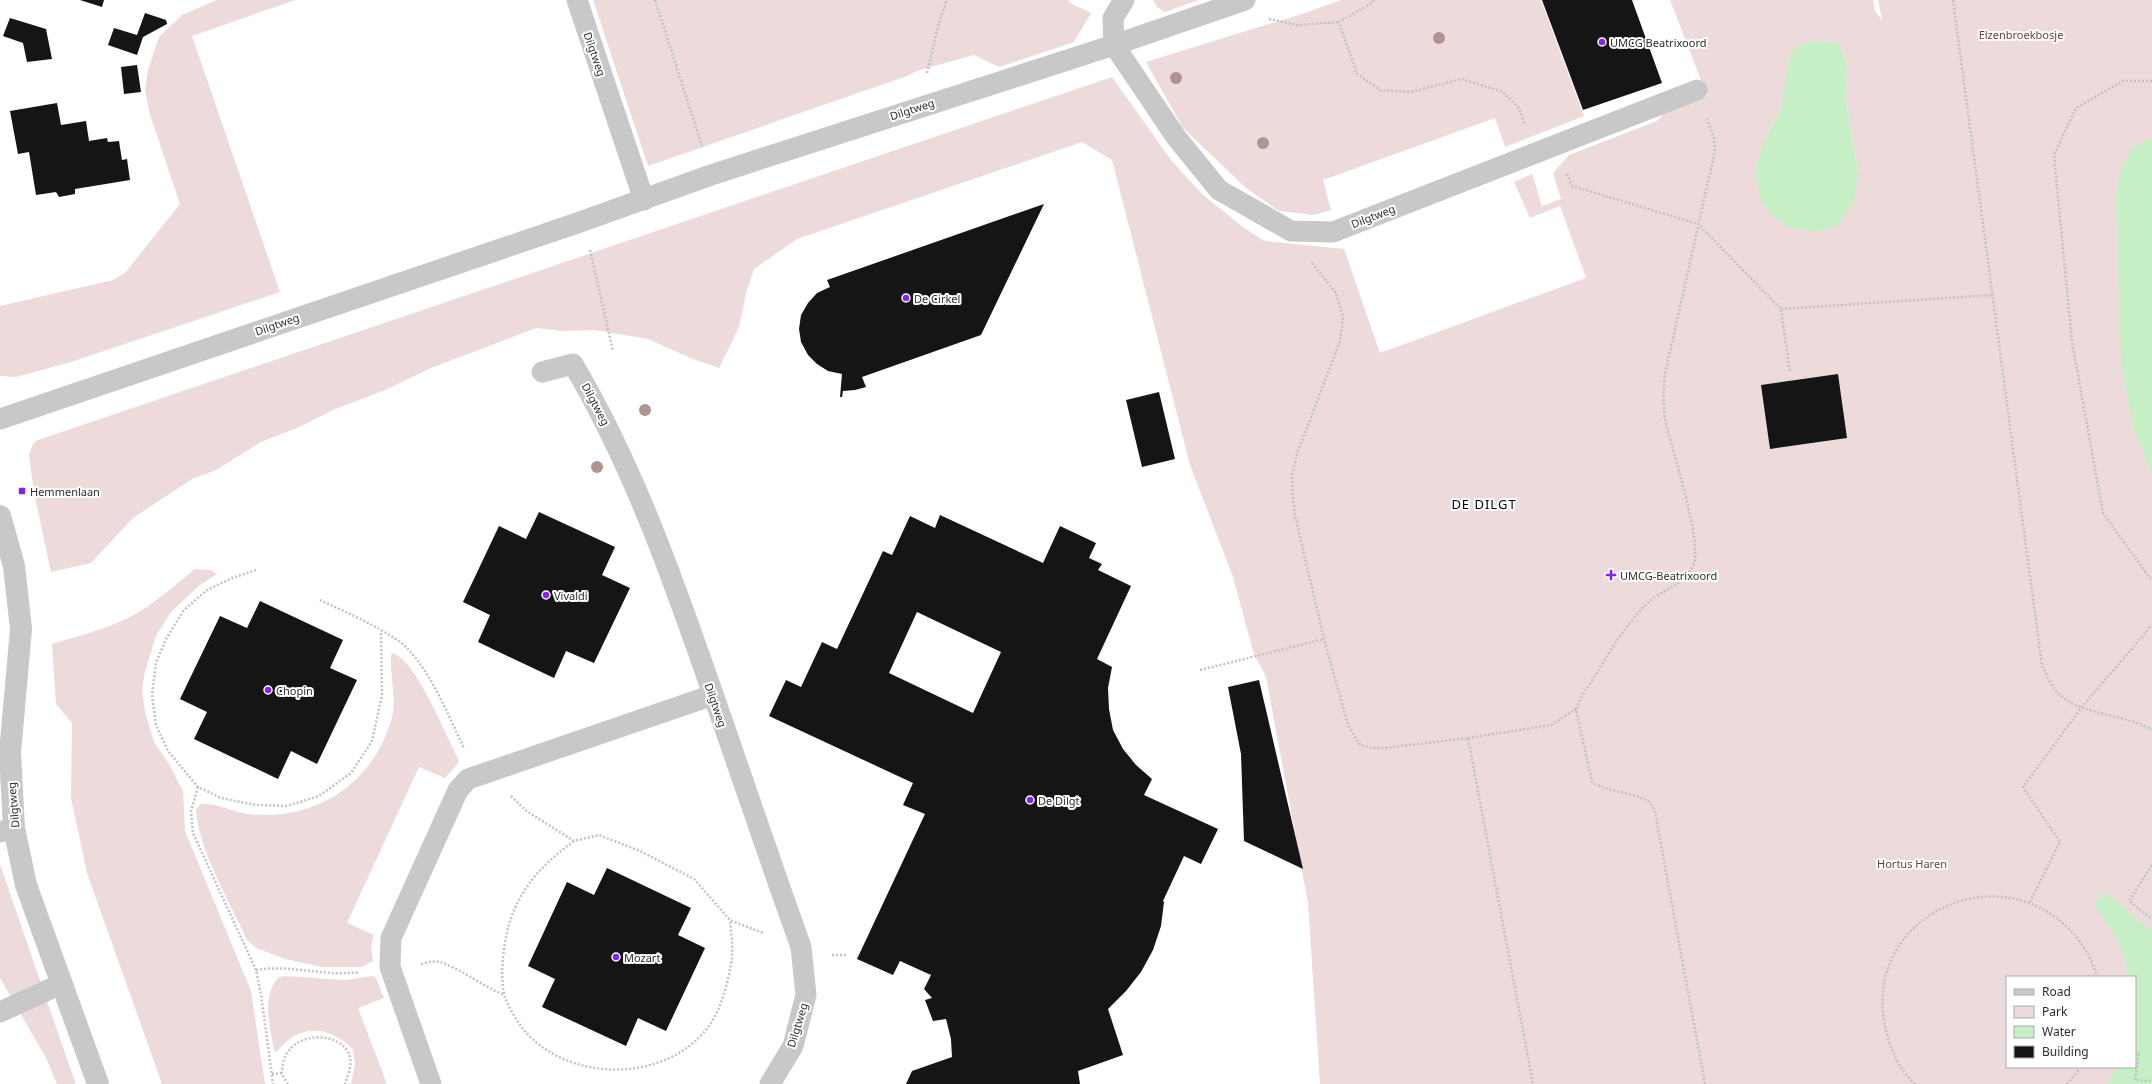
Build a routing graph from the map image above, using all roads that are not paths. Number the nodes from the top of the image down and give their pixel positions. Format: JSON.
{"nodes":[{"id":1,"x":577,"y":0,"type":"edge"},
{"id":2,"x":1124,"y":0,"type":"edge"},
{"id":3,"x":1236,"y":3,"type":"edge"},
{"id":4,"x":1114,"y":45,"type":"junction"},
{"id":5,"x":1697,"y":90,"type":"road end"},
{"id":6,"x":644,"y":200,"type":"junction"},
{"id":7,"x":542,"y":372,"type":"dead end"},
{"id":8,"x":0,"y":419,"type":"edge"},
{"id":9,"x":0,"y":516,"type":"edge"},
{"id":10,"x":713,"y":695,"type":"junction"},
{"id":11,"x":6,"y":713,"type":"edge"},
{"id":12,"x":7,"y":830,"type":"edge"},
{"id":13,"x":61,"y":984,"type":"junction"},
{"id":14,"x":0,"y":1012,"type":"edge"},
{"id":15,"x":98,"y":1084,"type":"edge"},
{"id":16,"x":431,"y":1084,"type":"edge"},
{"id":17,"x":770,"y":1084,"type":"edge"}],
"edges":[{"from":1,"to":6,"type":"lane","name":"Dilgtweg"},
{"from":2,"to":4,"type":"lane"},
{"from":3,"to":4,"type":"lane","name":"Dilgtweg"},
{"from":4,"to":5,"type":"lane","name":"Dilgtweg"},
{"from":4,"to":6,"type":"lane","name":"Dilgtweg"},
{"from":6,"to":8,"type":"lane","name":"Dilgtweg"},
{"from":7,"to":10,"type":"lane","name":"Dilgtweg"},
{"from":9,"to":11,"type":"street","name":"Dilgtweg"},
{"from":10,"to":16,"type":"lane"},
{"from":10,"to":17,"type":"lane","name":"Dilgtweg"},
{"from":11,"to":12,"type":"street","name":"Dilgtweg"},
{"from":12,"to":13,"type":"street","name":"Dilgtweg"},
{"from":13,"to":14,"type":"lane"},
{"from":13,"to":15,"type":"street","name":"Dilgtweg"}]}
